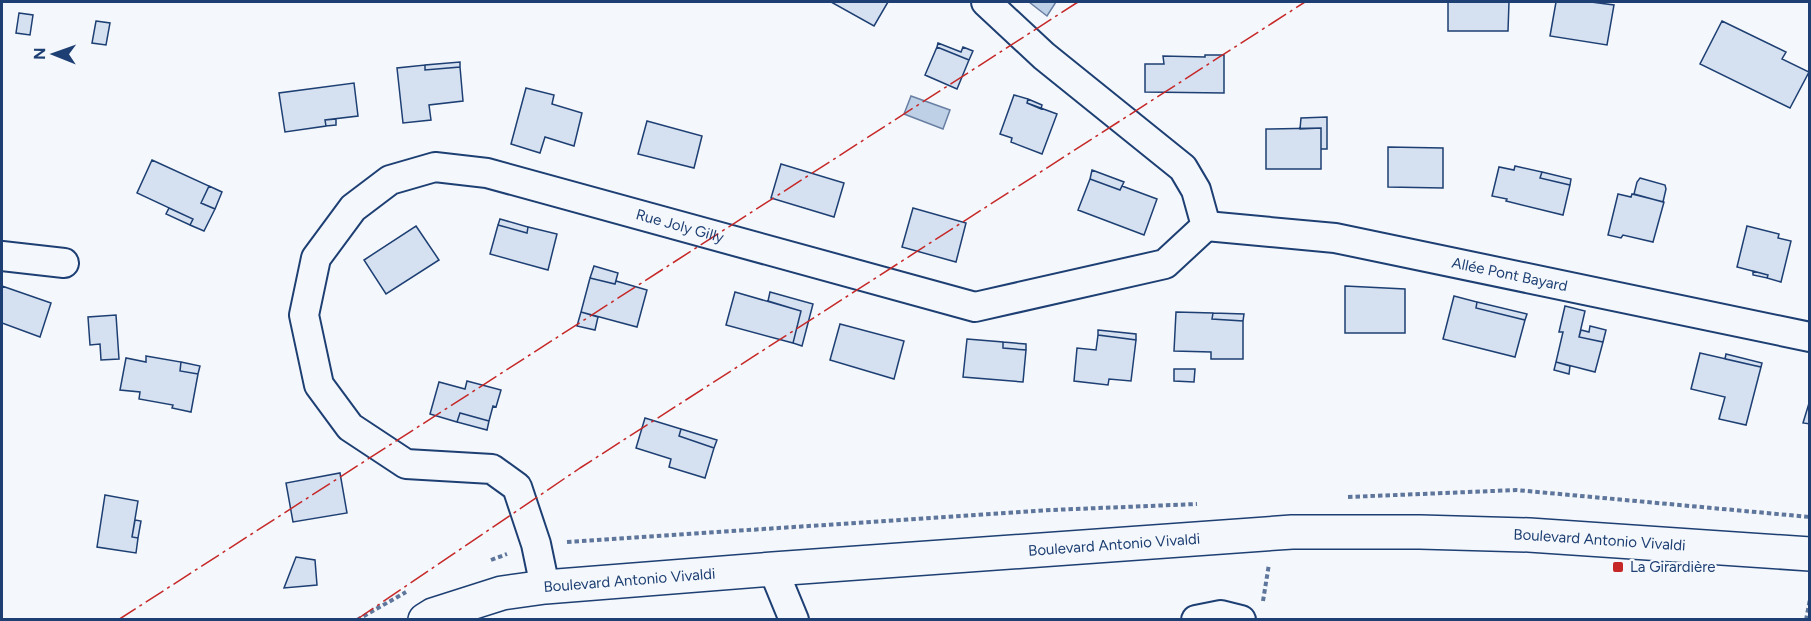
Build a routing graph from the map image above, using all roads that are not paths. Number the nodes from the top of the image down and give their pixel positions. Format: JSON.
{"nodes":[{"id":1,"x":986,"y":2,"type":"edge"},
{"id":2,"x":1206,"y":226,"type":"junction"},
{"id":3,"x":2,"y":256,"type":"edge"},
{"id":4,"x":64,"y":263,"type":"dead end"},
{"id":5,"x":1809,"y":337,"type":"edge"},
{"id":6,"x":1809,"y":554,"type":"edge"},
{"id":7,"x":773,"y":569,"type":"junction"},
{"id":8,"x":545,"y":586,"type":"junction"},
{"id":9,"x":1252,"y":614,"type":"edge"},
{"id":10,"x":425,"y":620,"type":"edge"},
{"id":11,"x":794,"y":620,"type":"edge"},
{"id":12,"x":1196,"y":620,"type":"edge"}],
"edges":[{"from":1,"to":2,"type":"street"},
{"from":2,"to":5,"type":"street","name":"Allée Pont Bayard"},
{"from":2,"to":8,"type":"street","name":"Rue Joly Gilly"},
{"from":3,"to":4,"type":"street"},
{"from":6,"to":7,"type":"street","name":"Boulevard Antonio Vivaldi"},
{"from":7,"to":8,"type":"street","name":"Boulevard Antonio Vivaldi"},
{"from":7,"to":11,"type":"street"},
{"from":8,"to":10,"type":"street","name":"Boulevard Antonio Vivaldi"},
{"from":9,"to":12,"type":"street"}]}
